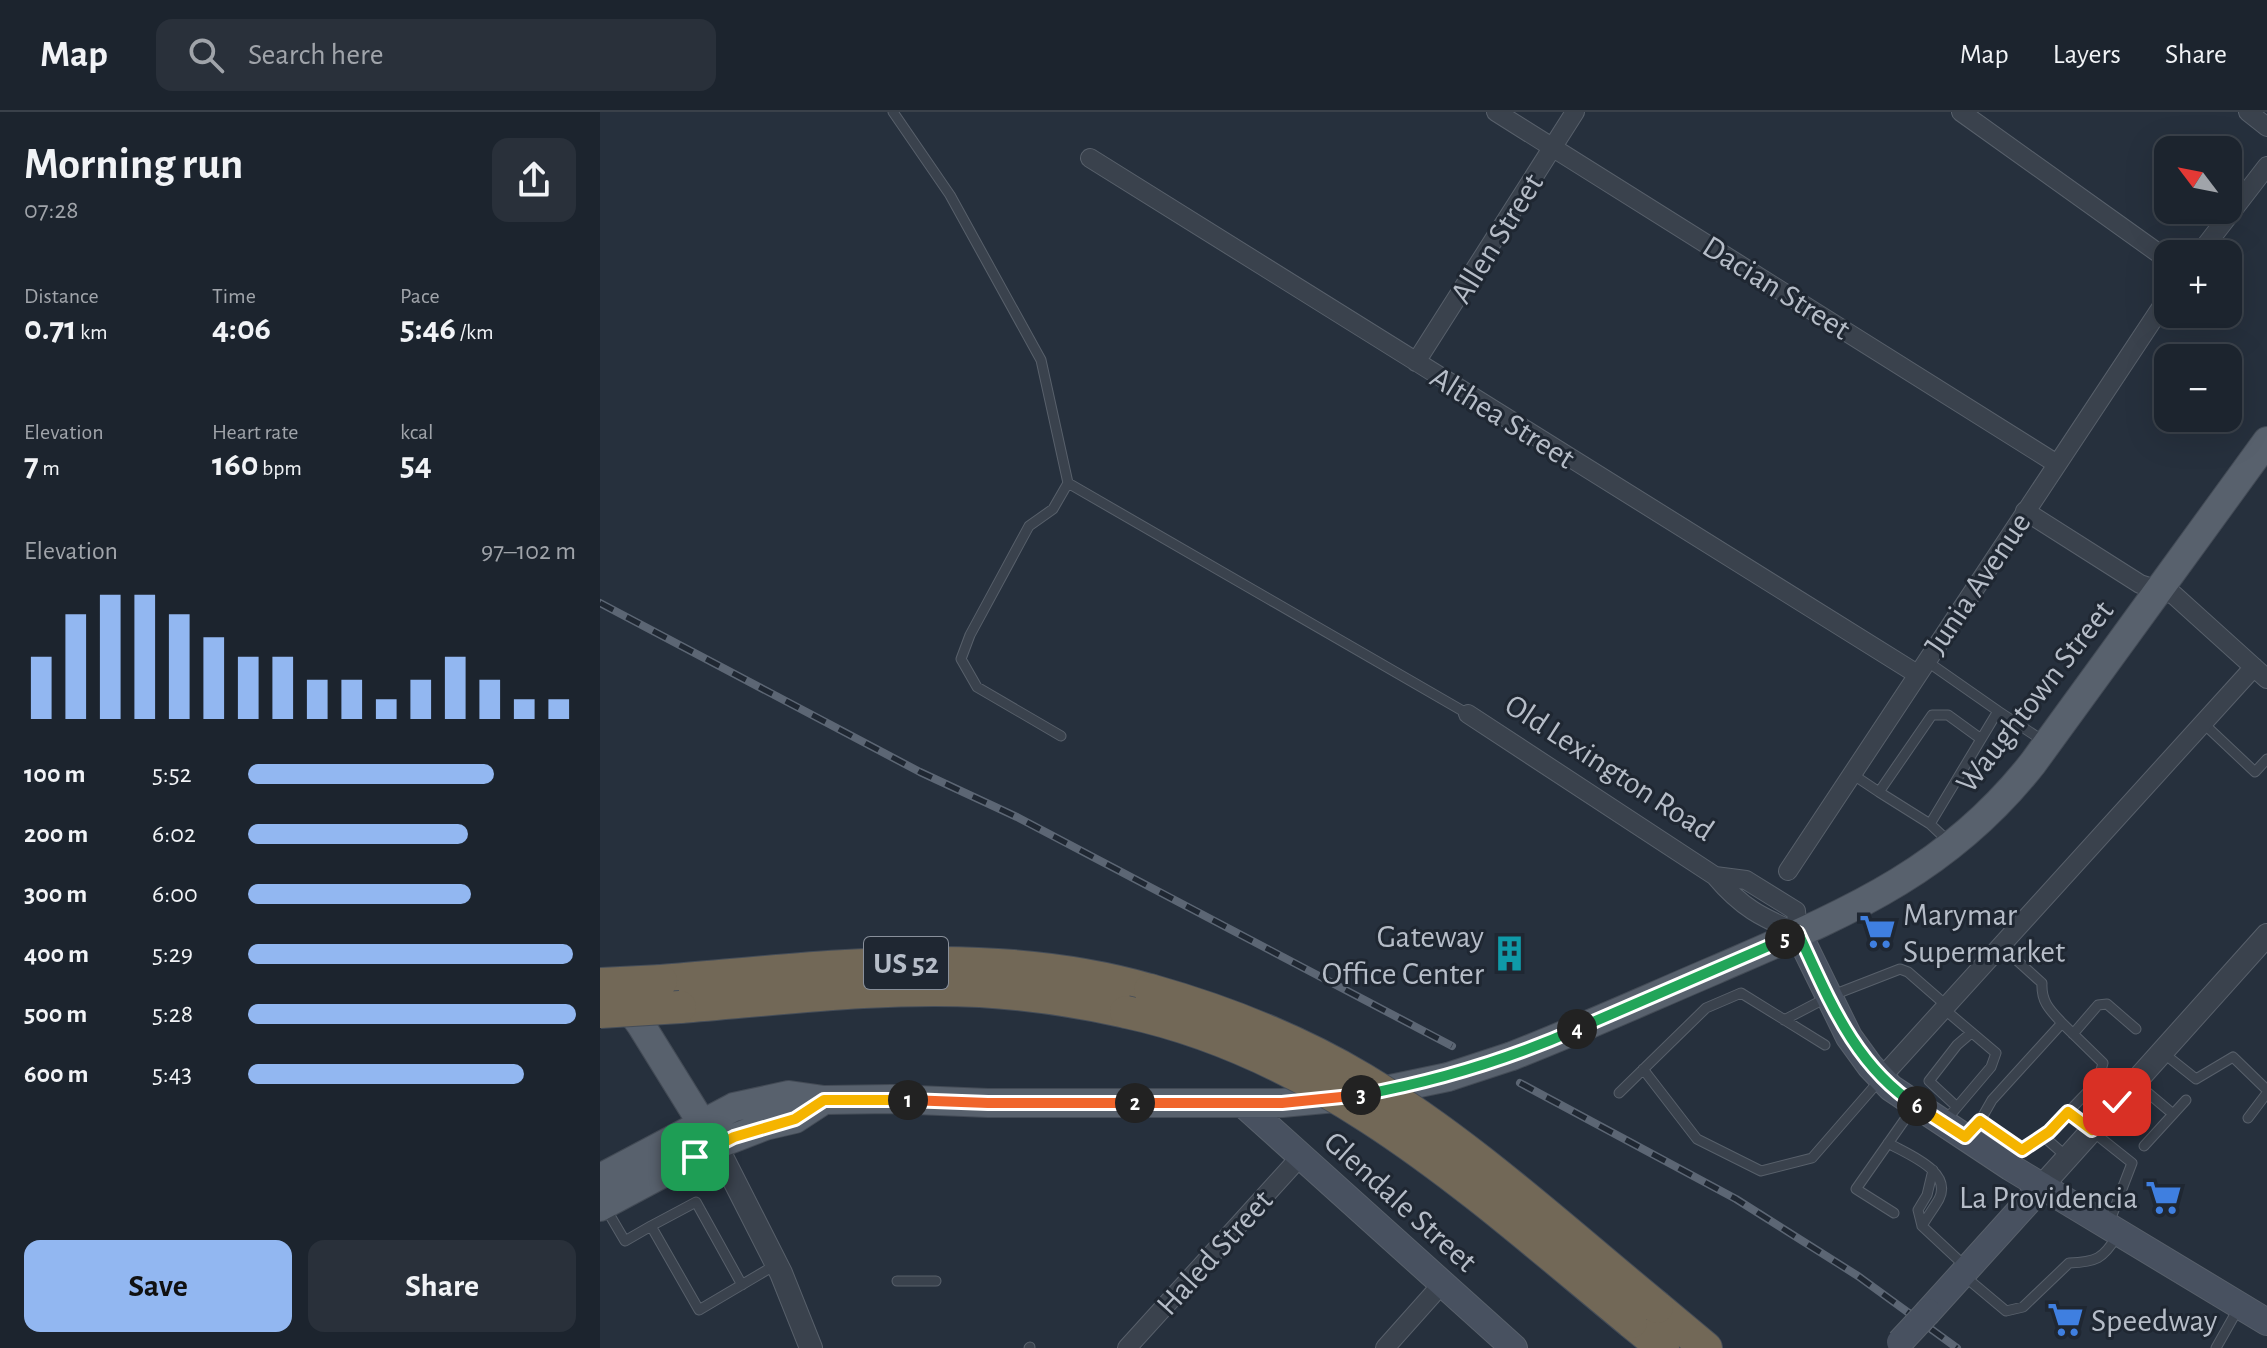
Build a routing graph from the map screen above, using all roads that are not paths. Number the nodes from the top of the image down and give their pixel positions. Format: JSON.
{"nodes":[{"id":1,"x":893,"y":112,"type":"edge"},
{"id":2,"x":1496,"y":112,"type":"edge"},
{"id":3,"x":1575,"y":112,"type":"edge"},
{"id":4,"x":1961,"y":112,"type":"edge"},
{"id":5,"x":2248,"y":112,"type":"edge"},
{"id":6,"x":2267,"y":127,"type":"edge"},
{"id":7,"x":1553,"y":147,"type":"junction"},
{"id":8,"x":1090,"y":158,"type":"dead end"},
{"id":9,"x":2266,"y":169,"type":"edge"},
{"id":10,"x":2210,"y":240,"type":"edge"},
{"id":11,"x":2154,"y":250,"type":"edge"},
{"id":12,"x":2154,"y":318,"type":"edge"},
{"id":13,"x":1416,"y":362,"type":"junction"},
{"id":14,"x":2267,"y":441,"type":"edge"},
{"id":15,"x":2057,"y":464,"type":"junction"},
{"id":16,"x":1068,"y":483,"type":"junction"},
{"id":17,"x":2025,"y":511,"type":"junction"},
{"id":18,"x":2158,"y":590,"type":"junction"},
{"id":19,"x":1921,"y":667,"type":"junction"},
{"id":20,"x":2260,"y":673,"type":"edge"},
{"id":21,"x":1998,"y":711,"type":"junction"},
{"id":22,"x":1468,"y":714,"type":"joint"},
{"id":23,"x":2203,"y":723,"type":"junction"},
{"id":24,"x":1061,"y":736,"type":"dead end"},
{"id":25,"x":1981,"y":739,"type":"junction"},
{"id":26,"x":2047,"y":743,"type":"junction"},
{"id":27,"x":2267,"y":759,"type":"edge"},
{"id":28,"x":1852,"y":774,"type":"junction"},
{"id":29,"x":1879,"y":792,"type":"junction"},
{"id":30,"x":1930,"y":824,"type":"junction"},
{"id":31,"x":1953,"y":846,"type":"junction"},
{"id":32,"x":1788,"y":871,"type":"dead end"},
{"id":33,"x":1798,"y":933,"type":"junction"},
{"id":34,"x":2267,"y":935,"type":"edge"},
{"id":35,"x":2001,"y":946,"type":"junction"},
{"id":36,"x":600,"y":973,"type":"edge"},
{"id":37,"x":600,"y":984,"type":"edge"},
{"id":38,"x":1828,"y":997,"type":"junction"},
{"id":39,"x":1946,"y":1007,"type":"junction"},
{"id":40,"x":600,"y":1012,"type":"edge"},
{"id":41,"x":1784,"y":1020,"type":"junction"},
{"id":42,"x":2062,"y":1023,"type":"junction"},
{"id":43,"x":2136,"y":1029,"type":"dead end"},
{"id":44,"x":1971,"y":1033,"type":"junction"},
{"id":45,"x":2073,"y":1034,"type":"junction"},
{"id":46,"x":1825,"y":1045,"type":"dead end"},
{"id":47,"x":2162,"y":1052,"type":"junction"},
{"id":48,"x":1643,"y":1069,"type":"junction"},
{"id":49,"x":1881,"y":1078,"type":"junction"},
{"id":50,"x":2098,"y":1081,"type":"junction"},
{"id":51,"x":2135,"y":1082,"type":"junction"},
{"id":52,"x":2267,"y":1092,"type":"edge"},
{"id":53,"x":1619,"y":1093,"type":"dead end"},
{"id":54,"x":2186,"y":1100,"type":"dead end"},
{"id":55,"x":2117,"y":1102,"type":"junction"},
{"id":56,"x":1243,"y":1104,"type":"junction"},
{"id":57,"x":1916,"y":1105,"type":"junction"},
{"id":58,"x":2068,"y":1112,"type":"junction"},
{"id":59,"x":2173,"y":1114,"type":"junction"},
{"id":60,"x":2248,"y":1118,"type":"dead end"},
{"id":61,"x":1961,"y":1122,"type":"junction"},
{"id":62,"x":2092,"y":1130,"type":"junction"},
{"id":63,"x":708,"y":1134,"type":"junction"},
{"id":64,"x":2043,"y":1136,"type":"junction"},
{"id":65,"x":1888,"y":1143,"type":"junction"},
{"id":66,"x":2144,"y":1146,"type":"dead end"},
{"id":67,"x":1301,"y":1156,"type":"junction"},
{"id":68,"x":2067,"y":1157,"type":"junction"},
{"id":69,"x":2016,"y":1158,"type":"junction"},
{"id":70,"x":2042,"y":1186,"type":"junction"},
{"id":71,"x":601,"y":1197,"type":"edge"},
{"id":72,"x":1894,"y":1213,"type":"dead end"},
{"id":73,"x":651,"y":1226,"type":"junction"},
{"id":74,"x":2113,"y":1229,"type":"junction"},
{"id":75,"x":777,"y":1264,"type":"junction"},
{"id":76,"x":1965,"y":1272,"type":"junction"},
{"id":77,"x":897,"y":1281,"type":"dead end"},
{"id":78,"x":936,"y":1281,"type":"dead end"},
{"id":79,"x":1442,"y":1284,"type":"junction"},
{"id":80,"x":742,"y":1285,"type":"junction"},
{"id":81,"x":2240,"y":1306,"type":"junction"},
{"id":82,"x":1644,"y":1315,"type":"junction"},
{"id":83,"x":2267,"y":1322,"type":"edge"},
{"id":84,"x":1898,"y":1345,"type":"edge"},
{"id":85,"x":1512,"y":1347,"type":"edge"},
{"id":86,"x":811,"y":1348,"type":"edge"},
{"id":87,"x":1127,"y":1348,"type":"edge"},
{"id":88,"x":1385,"y":1348,"type":"edge"},
{"id":89,"x":1663,"y":1348,"type":"edge"},
{"id":90,"x":1706,"y":1348,"type":"edge"},
{"id":91,"x":2216,"y":1348,"type":"edge"}],
"edges":[{"from":1,"to":16,"type":"lane"},
{"from":2,"to":7,"type":"street","name":"Dacian Street"},
{"from":3,"to":7,"type":"street","name":"Allen Street"},
{"from":4,"to":11,"type":"street"},
{"from":5,"to":6,"type":"street"},
{"from":7,"to":13,"type":"street","name":"Allen Street"},
{"from":7,"to":15,"type":"street","name":"Dacian Street"},
{"from":8,"to":13,"type":"street","name":"Althea Street"},
{"from":9,"to":10,"type":"street"},
{"from":12,"to":15,"type":"street","name":"Junia Avenue"},
{"from":13,"to":19,"type":"street","name":"Althea Street"},
{"from":14,"to":18,"type":"main road","name":"Waughtown Street"},
{"from":15,"to":17,"type":"street","name":"Junia Avenue"},
{"from":16,"to":22,"type":"lane"},
{"from":16,"to":24,"type":"lane"},
{"from":17,"to":18,"type":"street"},
{"from":17,"to":19,"type":"street","name":"Junia Avenue"},
{"from":18,"to":20,"type":"street"},
{"from":18,"to":26,"type":"main road","name":"Waughtown Street"},
{"from":19,"to":21,"type":"lane"},
{"from":19,"to":28,"type":"street","name":"Junia Avenue"},
{"from":20,"to":23,"type":"street"},
{"from":21,"to":25,"type":"lane"},
{"from":21,"to":26,"type":"lane"},
{"from":22,"to":33,"type":"street","name":"Old Lexington Road"},
{"from":23,"to":27,"type":"lane"},
{"from":23,"to":35,"type":"street"},
{"from":25,"to":29,"type":"lane"},
{"from":25,"to":30,"type":"lane"},
{"from":26,"to":31,"type":"main road","name":"Waughtown Street"},
{"from":28,"to":29,"type":"lane"},
{"from":28,"to":32,"type":"street","name":"Junia Avenue"},
{"from":29,"to":30,"type":"lane"},
{"from":30,"to":31,"type":"lane"},
{"from":31,"to":33,"type":"main road","name":"Waughtown Street"},
{"from":33,"to":38,"type":"main road"},
{"from":33,"to":56,"type":"main road","name":"Waughtown Street","bridge":true},
{"from":34,"to":47,"type":"street"},
{"from":35,"to":39,"type":"street"},
{"from":35,"to":42,"type":"lane"},
{"from":36,"to":63,"type":"main road"},
{"from":37,"to":82,"type":"highway","number":"US 52","bridge":true},
{"from":38,"to":39,"type":"lane"},
{"from":38,"to":41,"type":"lane"},
{"from":38,"to":49,"type":"main road"},
{"from":39,"to":44,"type":"lane"},
{"from":39,"to":49,"type":"street"},
{"from":40,"to":82,"type":"highway","number":"US 52","bridge":true},
{"from":41,"to":46,"type":"lane"},
{"from":41,"to":48,"type":"lane"},
{"from":42,"to":45,"type":"lane"},
{"from":42,"to":61,"type":"lane"},
{"from":43,"to":45,"type":"lane"},
{"from":44,"to":61,"type":"lane"},
{"from":44,"to":61,"type":"lane"},
{"from":45,"to":50,"type":"lane"},
{"from":47,"to":51,"type":"street"},
{"from":47,"to":52,"type":"lane"},
{"from":48,"to":49,"type":"lane"},
{"from":48,"to":53,"type":"lane"},
{"from":49,"to":57,"type":"main road"},
{"from":50,"to":55,"type":"lane"},
{"from":50,"to":58,"type":"lane"},
{"from":51,"to":55,"type":"street"},
{"from":51,"to":59,"type":"lane"},
{"from":52,"to":60,"type":"lane"},
{"from":54,"to":59,"type":"lane"},
{"from":55,"to":62,"type":"street"},
{"from":56,"to":63,"type":"main road","name":"Waughtown Street"},
{"from":56,"to":67,"type":"main road","name":"Glendale Street"},
{"from":57,"to":61,"type":"main road"},
{"from":57,"to":65,"type":"lane"},
{"from":58,"to":62,"type":"lane"},
{"from":58,"to":64,"type":"lane"},
{"from":59,"to":66,"type":"lane"},
{"from":61,"to":69,"type":"main road"},
{"from":62,"to":68,"type":"street"},
{"from":62,"to":74,"type":"lane"},
{"from":63,"to":71,"type":"main road","name":"Waughtown Street"},
{"from":63,"to":75,"type":"street"},
{"from":64,"to":68,"type":"lane"},
{"from":64,"to":69,"type":"lane"},
{"from":65,"to":72,"type":"lane"},
{"from":65,"to":76,"type":"lane"},
{"from":67,"to":79,"type":"main road","name":"Glendale Street"},
{"from":67,"to":87,"type":"street","name":"Haled Street"},
{"from":68,"to":70,"type":"street"},
{"from":69,"to":70,"type":"main road"},
{"from":70,"to":74,"type":"main road"},
{"from":70,"to":76,"type":"main road"},
{"from":71,"to":73,"type":"lane"},
{"from":73,"to":80,"type":"lane"},
{"from":73,"to":80,"type":"lane"},
{"from":74,"to":76,"type":"lane"},
{"from":74,"to":81,"type":"main road"},
{"from":75,"to":80,"type":"lane"},
{"from":75,"to":86,"type":"street"},
{"from":76,"to":84,"type":"main road","bridge":true},
{"from":77,"to":78,"type":"lane"},
{"from":79,"to":85,"type":"main road","name":"Glendale Street"},
{"from":79,"to":88,"type":"street"},
{"from":81,"to":83,"type":"main road"},
{"from":81,"to":91,"type":"lane"},
{"from":82,"to":89,"type":"highway","number":"US 52"},
{"from":82,"to":90,"type":"highway","number":"US 52"}]}
